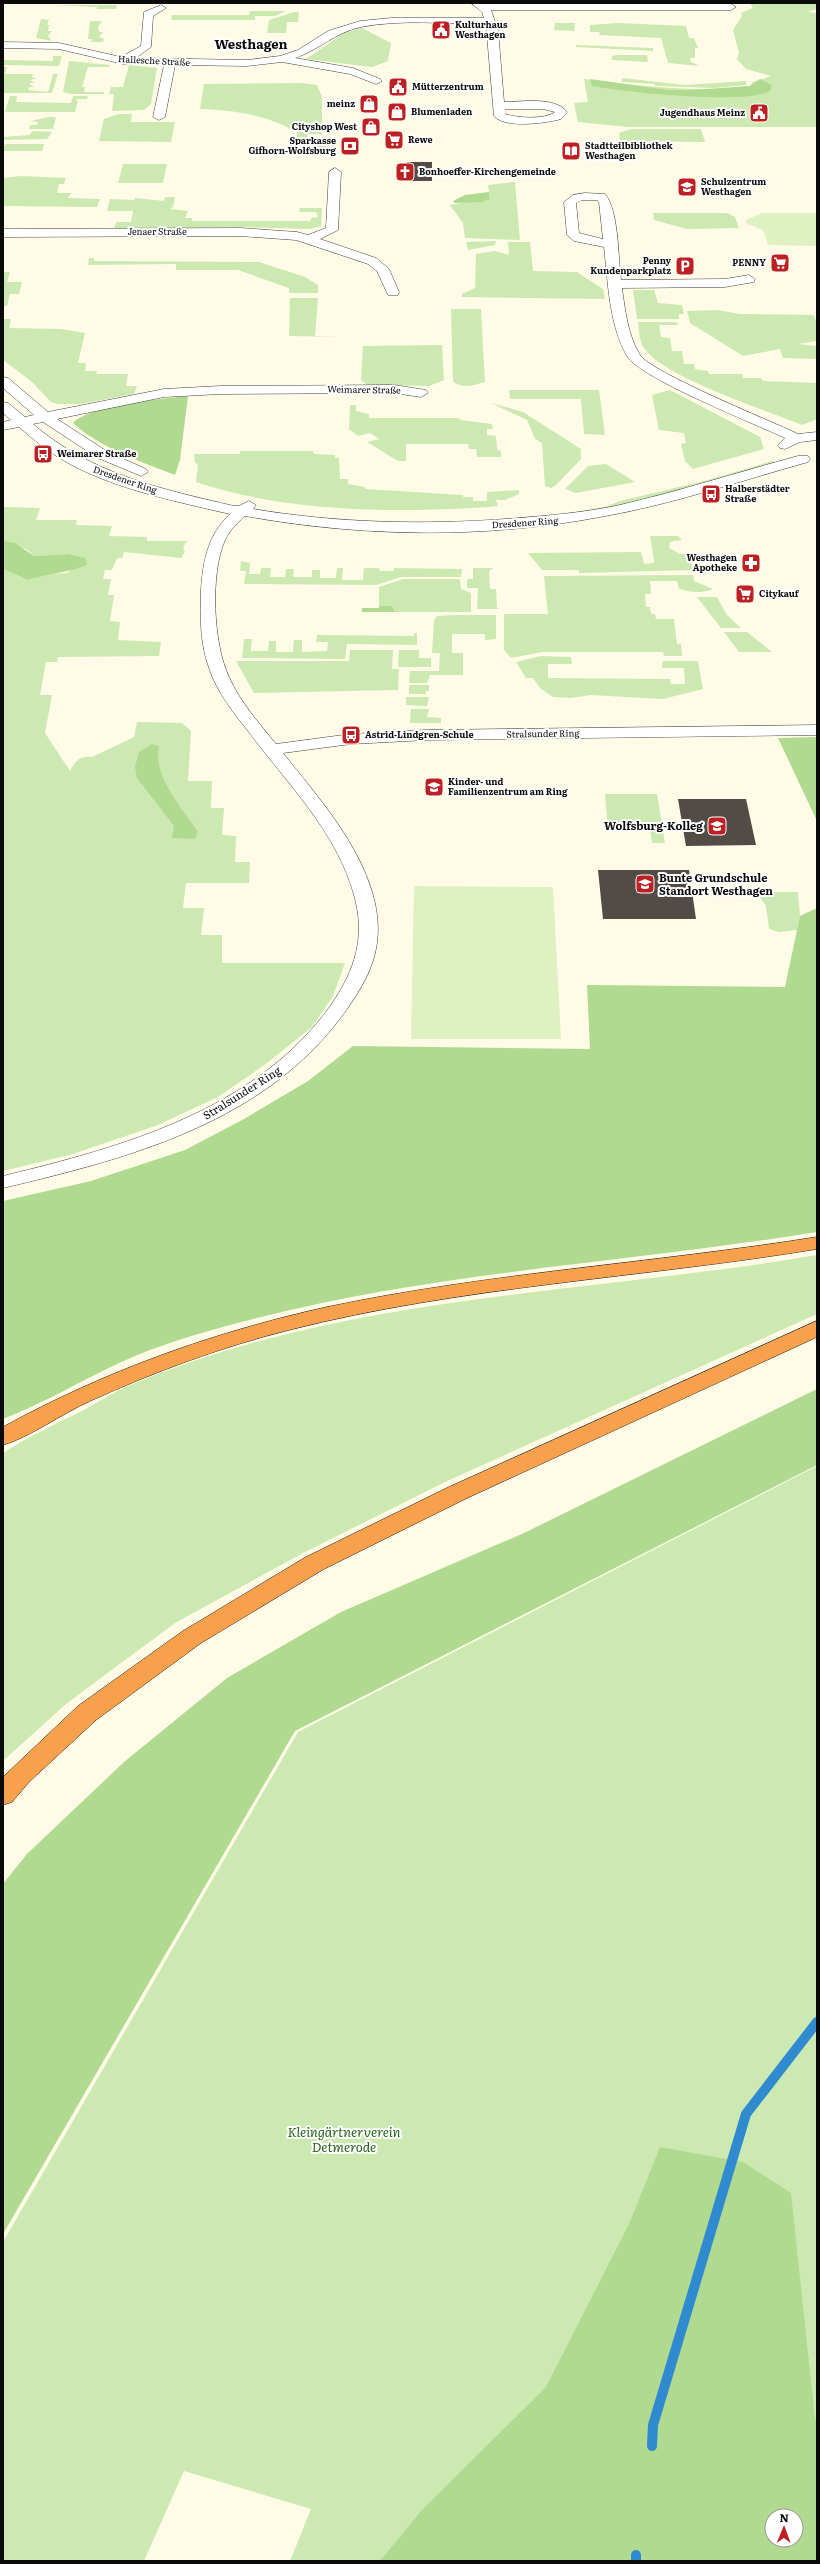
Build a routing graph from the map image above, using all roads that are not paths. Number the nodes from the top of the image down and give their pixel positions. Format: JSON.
{"nodes":[{"id":1,"x":150,"y":3,"type":"edge"},
{"id":2,"x":479,"y":5,"type":"edge"},
{"id":3,"x":172,"y":7,"type":"dead end"},
{"id":4,"x":731,"y":7,"type":"dead end"},
{"id":5,"x":161,"y":8,"type":"junction"},
{"id":6,"x":490,"y":21,"type":"junction"},
{"id":7,"x":3,"y":45,"type":"edge"},
{"id":8,"x":281,"y":59,"type":"junction"},
{"id":9,"x":123,"y":61,"type":"junction"},
{"id":10,"x":170,"y":63,"type":"junction"},
{"id":11,"x":376,"y":81,"type":"dead end"},
{"id":12,"x":498,"y":106,"type":"dead end"},
{"id":13,"x":159,"y":117,"type":"dead end"},
{"id":14,"x":335,"y":172,"type":"dead end"},
{"id":15,"x":3,"y":233,"type":"edge"},
{"id":16,"x":310,"y":239,"type":"junction"},
{"id":17,"x":612,"y":246,"type":"junction"},
{"id":18,"x":750,"y":279,"type":"dead end"},
{"id":19,"x":615,"y":284,"type":"junction"},
{"id":20,"x":393,"y":292,"type":"dead end"},
{"id":21,"x":3,"y":381,"type":"edge"},
{"id":22,"x":421,"y":393,"type":"dead end"},
{"id":23,"x":3,"y":406,"type":"edge"},
{"id":24,"x":45,"y":418,"type":"junction"},
{"id":25,"x":21,"y":422,"type":"junction"},
{"id":26,"x":3,"y":426,"type":"edge"},
{"id":27,"x":817,"y":436,"type":"edge"},
{"id":28,"x":796,"y":438,"type":"junction"},
{"id":29,"x":787,"y":452,"type":"junction"},
{"id":30,"x":810,"y":460,"type":"edge"},
{"id":31,"x":245,"y":509,"type":"junction"},
{"id":32,"x":817,"y":730,"type":"edge"},
{"id":33,"x":270,"y":750,"type":"junction"},
{"id":34,"x":3,"y":1182,"type":"edge"},
{"id":35,"x":817,"y":1243,"type":"edge"},
{"id":36,"x":817,"y":1328,"type":"edge"},
{"id":37,"x":11,"y":1432,"type":"edge"},
{"id":38,"x":3,"y":1795,"type":"edge"}],
"edges":[{"from":1,"to":5,"type":"street"},
{"from":2,"to":4,"type":"street"},
{"from":2,"to":6,"type":"street"},
{"from":3,"to":5,"type":"street"},
{"from":5,"to":9,"type":"street"},
{"from":6,"to":8,"type":"street","name":"Hallesche Straße"},
{"from":6,"to":12,"type":"street"},
{"from":7,"to":9,"type":"street","name":"Hallesche Straße"},
{"from":8,"to":10,"type":"street","name":"Hallesche Straße"},
{"from":8,"to":11,"type":"street","name":"Hallesche Straße"},
{"from":9,"to":10,"type":"street","name":"Hallesche Straße"},
{"from":10,"to":13,"type":"street"},
{"from":14,"to":16,"type":"street"},
{"from":15,"to":16,"type":"street","name":"Jenaer Straße"},
{"from":16,"to":20,"type":"street","name":"Jenaer Straße"},
{"from":17,"to":17,"type":"street"},
{"from":17,"to":19,"type":"street"},
{"from":18,"to":19,"type":"street"},
{"from":19,"to":28,"type":"street"},
{"from":21,"to":24,"type":"street","name":"Dresdener Ring"},
{"from":22,"to":24,"type":"street","name":"Weimarer Straße"},
{"from":23,"to":25,"type":"street","name":"Dresdener Ring"},
{"from":24,"to":25,"type":"street"},
{"from":24,"to":31,"type":"street","name":"Dresdener Ring"},
{"from":25,"to":26,"type":"street"},
{"from":25,"to":31,"type":"street","name":"Dresdener Ring"},
{"from":27,"to":28,"type":"street"},
{"from":28,"to":29,"type":"street"},
{"from":29,"to":30,"type":"street","name":"Dresdener Ring"},
{"from":29,"to":31,"type":"street","name":"Dresdener Ring"},
{"from":30,"to":31,"type":"street","name":"Dresdener Ring"},
{"from":31,"to":33,"type":"street","name":"Stralsunder Ring"},
{"from":32,"to":33,"type":"street","name":"Stralsunder Ring"},
{"from":33,"to":34,"type":"street","name":"Stralsunder Ring"},
{"from":35,"to":37,"type":"highway"},
{"from":36,"to":38,"type":"highway"}]}
